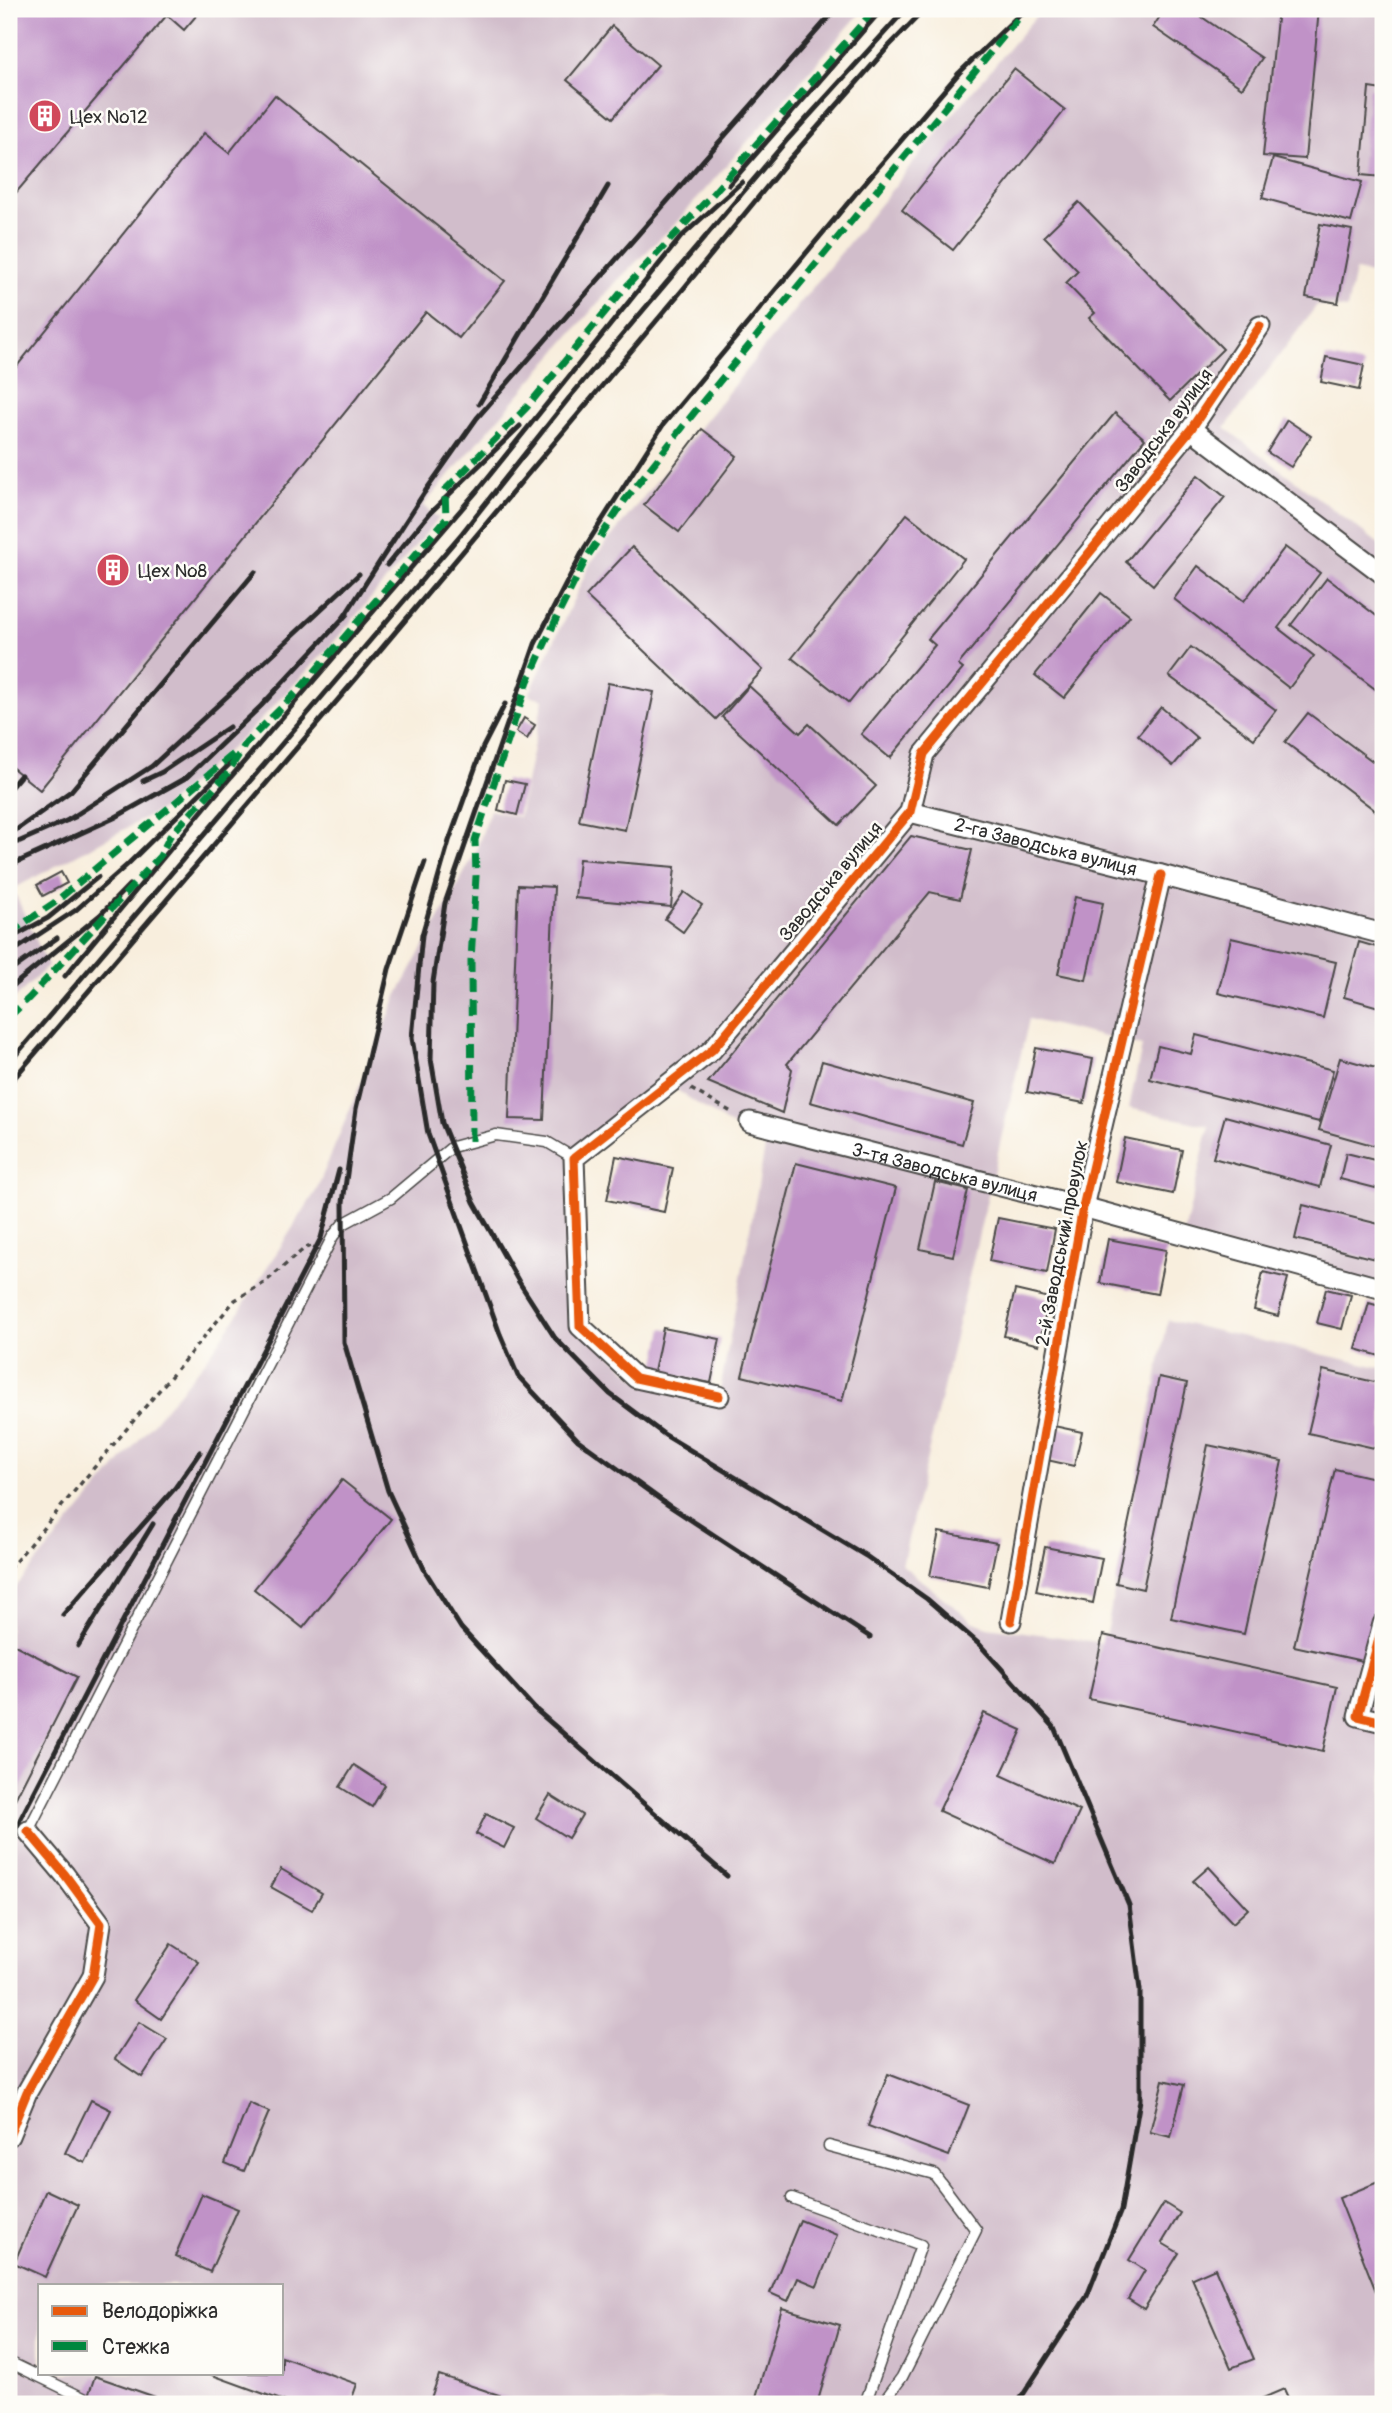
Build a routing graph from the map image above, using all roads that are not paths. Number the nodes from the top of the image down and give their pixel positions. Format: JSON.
{"nodes":[{"id":1,"x":1260,"y":326,"type":"dead end"},
{"id":2,"x":1191,"y":429,"type":"junction"},
{"id":3,"x":1383,"y":574,"type":"edge"},
{"id":4,"x":910,"y":812,"type":"junction"},
{"id":5,"x":1161,"y":875,"type":"junction"},
{"id":6,"x":1383,"y":934,"type":"edge"},
{"id":7,"x":750,"y":1122,"type":"road end"},
{"id":8,"x":574,"y":1158,"type":"junction"},
{"id":9,"x":1083,"y":1207,"type":"junction"},
{"id":10,"x":1383,"y":1289,"type":"edge"},
{"id":11,"x":719,"y":1396,"type":"dead end"},
{"id":12,"x":1011,"y":1621,"type":"dead end"},
{"id":13,"x":1383,"y":1624,"type":"edge"},
{"id":14,"x":1383,"y":1722,"type":"edge"},
{"id":15,"x":28,"y":1832,"type":"joint"},
{"id":16,"x":9,"y":2136,"type":"edge"},
{"id":17,"x":829,"y":2146,"type":"dead end"},
{"id":18,"x":792,"y":2198,"type":"dead end"},
{"id":19,"x":9,"y":2362,"type":"edge"},
{"id":20,"x":96,"y":2404,"type":"edge"},
{"id":21,"x":865,"y":2404,"type":"edge"},
{"id":22,"x":882,"y":2404,"type":"edge"}],
"edges":[{"from":1,"to":2,"type":"street","name":"Заводська вулиця"},
{"from":2,"to":3,"type":"street"},
{"from":2,"to":4,"type":"street","name":"Заводська вулиця"},
{"from":4,"to":5,"type":"street","name":"2-га Заводська вулиця"},
{"from":4,"to":8,"type":"street","name":"Заводська вулиця"},
{"from":5,"to":6,"type":"street","name":"2-га Заводська вулиця"},
{"from":5,"to":9,"type":"street","name":"2-й Заводський провулок"},
{"from":7,"to":9,"type":"street","name":"3-тя Заводська вулиця"},
{"from":8,"to":11,"type":"street"},
{"from":8,"to":15,"type":"lane"},
{"from":9,"to":10,"type":"street","name":"3-тя Заводська вулиця"},
{"from":9,"to":12,"type":"street","name":"2-й Заводський провулок"},
{"from":13,"to":14,"type":"street"},
{"from":15,"to":16,"type":"street"},
{"from":17,"to":22,"type":"lane"},
{"from":18,"to":21,"type":"lane"},
{"from":19,"to":20,"type":"lane"}]}
